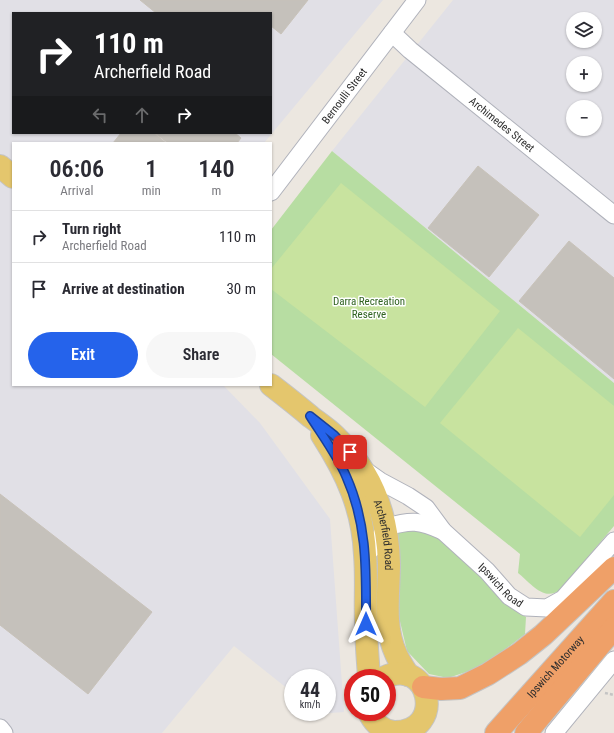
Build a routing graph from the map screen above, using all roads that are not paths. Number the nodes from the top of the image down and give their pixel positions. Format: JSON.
{"nodes":[{"id":1,"x":417,"y":0,"type":"edge"},
{"id":2,"x":392,"y":33,"type":"junction"},
{"id":3,"x":0,"y":166,"type":"edge"},
{"id":4,"x":12,"y":176,"type":"edge"},
{"id":5,"x":272,"y":191,"type":"edge"},
{"id":6,"x":614,"y":215,"type":"edge"},
{"id":7,"x":272,"y":386,"type":"edge"},
{"id":8,"x":310,"y":416,"type":"junction"},
{"id":9,"x":363,"y":469,"type":"junction"},
{"id":10,"x":386,"y":527,"type":"junction"},
{"id":11,"x":443,"y":531,"type":"junction"},
{"id":12,"x":614,"y":541,"type":"edge"},
{"id":13,"x":366,"y":555,"type":"junction"},
{"id":14,"x":614,"y":568,"type":"edge"},
{"id":15,"x":614,"y":601,"type":"edge"},
{"id":16,"x":614,"y":628,"type":"edge"},
{"id":17,"x":613,"y":663,"type":"edge"},
{"id":18,"x":368,"y":669,"type":"edge"},
{"id":19,"x":396,"y":674,"type":"edge"},
{"id":20,"x":415,"y":681,"type":"junction"},
{"id":21,"x":373,"y":722,"type":"edge"},
{"id":22,"x":0,"y":728,"type":"edge"},
{"id":23,"x":418,"y":729,"type":"edge"},
{"id":24,"x":4,"y":733,"type":"edge"},
{"id":25,"x":496,"y":733,"type":"edge"},
{"id":26,"x":526,"y":733,"type":"edge"},
{"id":27,"x":554,"y":733,"type":"edge"}],
"edges":[{"from":1,"to":2,"type":"street","name":"Bernoulli Street"},
{"from":2,"to":5,"type":"street","name":"Bernoulli Street"},
{"from":2,"to":6,"type":"street","name":"Archimedes Street"},
{"from":3,"to":4,"type":"main road"},
{"from":7,"to":8,"type":"main road","name":"Archerfield Road"},
{"from":8,"to":9,"type":"main road","name":"Archerfield Road"},
{"from":8,"to":13,"type":"main road","name":"Archerfield Road"},
{"from":9,"to":10,"type":"main road","name":"Archerfield Road"},
{"from":9,"to":11,"type":"street","name":"Ipswich Road"},
{"from":10,"to":11,"type":"street","name":"Ipswich Road"},
{"from":10,"to":13,"type":"street"},
{"from":10,"to":20,"type":"main road","name":"Archerfield Road"},
{"from":11,"to":12,"type":"street","name":"Ipswich Road"},
{"from":13,"to":18,"type":"main road","name":"Archerfield Road"},
{"from":14,"to":20,"type":"highway"},
{"from":15,"to":25,"type":"highway","name":"Ipswich Motorway"},
{"from":16,"to":26,"type":"highway","name":"Ipswich Motorway"},
{"from":17,"to":27,"type":"street"},
{"from":19,"to":20,"type":"main road"},
{"from":20,"to":23,"type":"main road","name":"Archerfield Road"},
{"from":21,"to":23,"type":"main road"},
{"from":22,"to":24,"type":"street"}]}
